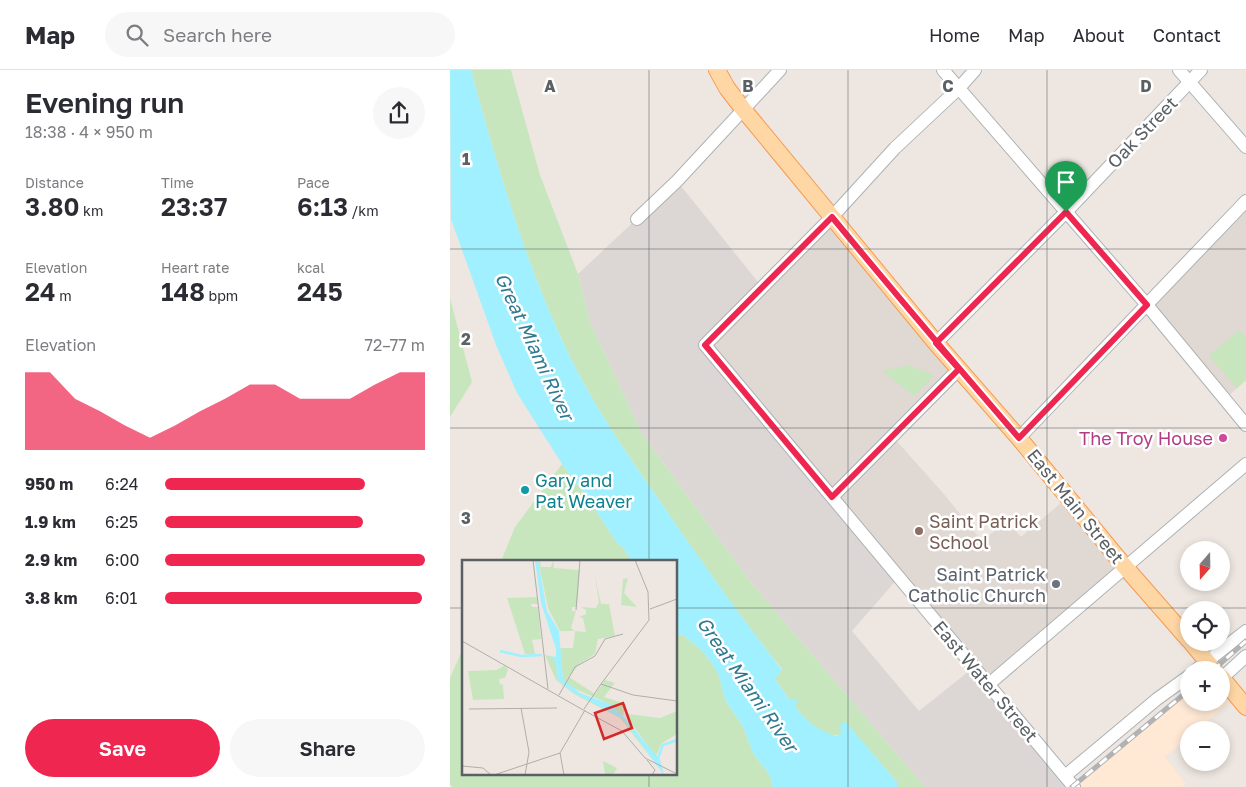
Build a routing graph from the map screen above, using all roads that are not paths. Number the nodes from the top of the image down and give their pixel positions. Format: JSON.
{"nodes":[{"id":1,"x":718,"y":70,"type":"edge"},
{"id":2,"x":780,"y":70,"type":"edge"},
{"id":3,"x":944,"y":70,"type":"edge"},
{"id":4,"x":976,"y":70,"type":"edge"},
{"id":5,"x":1179,"y":70,"type":"edge"},
{"id":6,"x":1201,"y":70,"type":"edge"},
{"id":7,"x":1190,"y":82,"type":"junction"},
{"id":8,"x":958,"y":88,"type":"junction"},
{"id":9,"x":743,"y":109,"type":"junction"},
{"id":10,"x":1246,"y":147,"type":"edge"},
{"id":11,"x":1246,"y":201,"type":"edge"},
{"id":12,"x":1066,"y":212,"type":"junction"},
{"id":13,"x":832,"y":217,"type":"junction"},
{"id":14,"x":637,"y":219,"type":"dead end"},
{"id":15,"x":1147,"y":305,"type":"junction"},
{"id":16,"x":936,"y":343,"type":"junction"},
{"id":17,"x":959,"y":369,"type":"junction"},
{"id":18,"x":1246,"y":425,"type":"edge"},
{"id":19,"x":1019,"y":438,"type":"junction"},
{"id":20,"x":1246,"y":464,"type":"edge"},
{"id":21,"x":832,"y":497,"type":"junction"},
{"id":22,"x":1126,"y":568,"type":"junction"},
{"id":23,"x":1180,"y":630,"type":"edge"},
{"id":24,"x":1246,"y":630,"type":"edge"},
{"id":25,"x":1246,"y":656,"type":"edge"},
{"id":26,"x":1212,"y":661,"type":"edge"},
{"id":27,"x":1230,"y":670,"type":"edge"},
{"id":28,"x":1180,"y":682,"type":"edge"},
{"id":29,"x":989,"y":684,"type":"junction"},
{"id":30,"x":1230,"y":689,"type":"edge"},
{"id":31,"x":1246,"y":708,"type":"edge"},
{"id":32,"x":1065,"y":776,"type":"junction"},
{"id":33,"x":1074,"y":787,"type":"edge"}],
"edges":[{"from":1,"to":9,"type":"main road","name":"East Main Street"},
{"from":2,"to":9,"type":"street"},
{"from":3,"to":8,"type":"street"},
{"from":4,"to":8,"type":"street"},
{"from":5,"to":7,"type":"street"},
{"from":6,"to":7,"type":"street","name":"Oak Street"},
{"from":7,"to":10,"type":"street"},
{"from":7,"to":12,"type":"street","name":"Oak Street"},
{"from":8,"to":12,"type":"street"},
{"from":8,"to":13,"type":"street"},
{"from":9,"to":13,"type":"main road","name":"East Main Street"},
{"from":9,"to":14,"type":"street"},
{"from":11,"to":15,"type":"street"},
{"from":12,"to":15,"type":"street"},
{"from":12,"to":16,"type":"street","name":"Oak Street"},
{"from":13,"to":16,"type":"main road","name":"East Main Street"},
{"from":13,"to":21,"type":"street","name":"East Water Street"},
{"from":15,"to":18,"type":"street"},
{"from":15,"to":19,"type":"street"},
{"from":16,"to":17,"type":"main road","name":"East Main Street"},
{"from":17,"to":19,"type":"main road","name":"East Main Street"},
{"from":17,"to":21,"type":"street"},
{"from":19,"to":22,"type":"main road","name":"East Main Street"},
{"from":20,"to":22,"type":"street"},
{"from":21,"to":29,"type":"street","name":"East Water Street"},
{"from":22,"to":23,"type":"main road","name":"East Main Street"},
{"from":22,"to":29,"type":"street"},
{"from":24,"to":26,"type":"street"},
{"from":25,"to":27,"type":"street"},
{"from":28,"to":32,"type":"street"},
{"from":29,"to":32,"type":"street","name":"East Water Street"},
{"from":30,"to":31,"type":"main road"},
{"from":32,"to":33,"type":"street","name":"East Water Street"}]}
